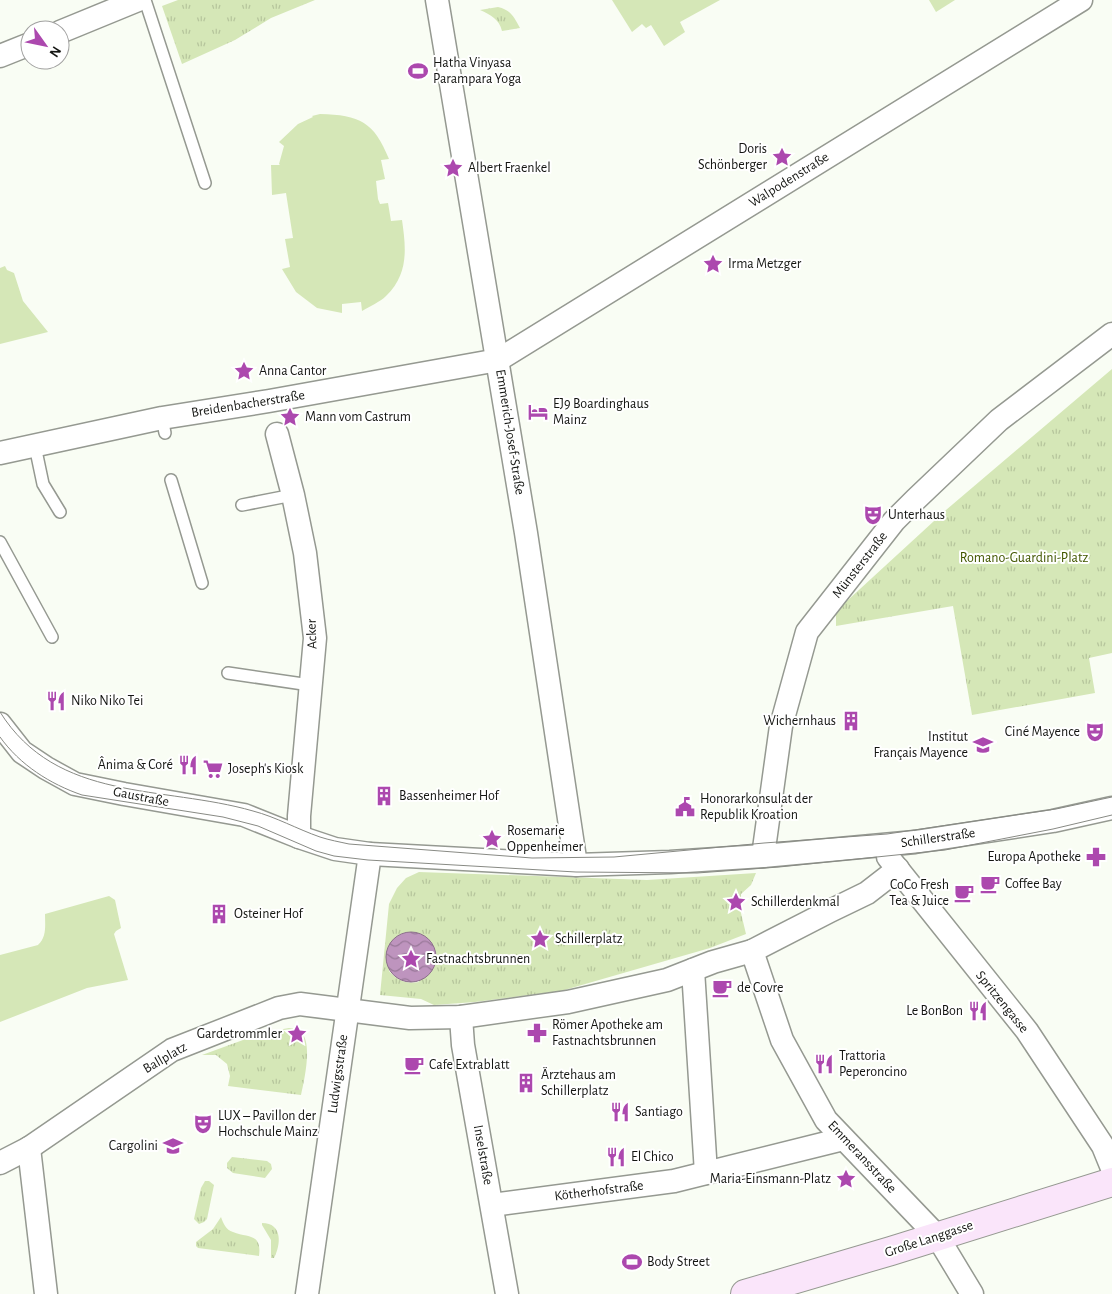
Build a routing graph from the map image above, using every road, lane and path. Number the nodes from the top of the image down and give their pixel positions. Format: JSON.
{"nodes":[{"id":1,"x":138,"y":0,"type":"edge"},
{"id":2,"x":145,"y":0,"type":"edge"},
{"id":3,"x":437,"y":0,"type":"edge"},
{"id":4,"x":1081,"y":0,"type":"edge"},
{"id":5,"x":70,"y":28,"type":"edge"},
{"id":6,"x":20,"y":48,"type":"edge"},
{"id":7,"x":0,"y":56,"type":"edge"},
{"id":8,"x":205,"y":183,"type":"dead end"},
{"id":9,"x":1112,"y":334,"type":"edge"},
{"id":10,"x":498,"y":360,"type":"junction"},
{"id":11,"x":277,"y":434,"type":"dead end"},
{"id":12,"x":35,"y":446,"type":"junction"},
{"id":13,"x":0,"y":453,"type":"edge"},
{"id":14,"x":171,"y":480,"type":"dead end"},
{"id":15,"x":292,"y":495,"type":"junction"},
{"id":16,"x":242,"y":505,"type":"dead end"},
{"id":17,"x":60,"y":512,"type":"dead end"},
{"id":18,"x":0,"y":542,"type":"edge"},
{"id":19,"x":202,"y":583,"type":"dead end"},
{"id":20,"x":52,"y":637,"type":"dead end"},
{"id":21,"x":228,"y":673,"type":"dead end"},
{"id":22,"x":310,"y":684,"type":"junction"},
{"id":23,"x":0,"y":724,"type":"edge"},
{"id":24,"x":1112,"y":808,"type":"edge"},
{"id":25,"x":299,"y":837,"type":"junction"},
{"id":26,"x":878,"y":846,"type":"junction"},
{"id":27,"x":370,"y":854,"type":"junction"},
{"id":28,"x":763,"y":856,"type":"junction"},
{"id":29,"x":576,"y":865,"type":"junction"},
{"id":30,"x":898,"y":869,"type":"junction"},
{"id":31,"x":752,"y":951,"type":"junction"},
{"id":32,"x":693,"y":970,"type":"junction"},
{"id":33,"x":347,"y":1011,"type":"junction"},
{"id":34,"x":461,"y":1017,"type":"junction"},
{"id":35,"x":843,"y":1139,"type":"junction"},
{"id":36,"x":29,"y":1148,"type":"junction"},
{"id":37,"x":0,"y":1163,"type":"edge"},
{"id":38,"x":1112,"y":1168,"type":"edge"},
{"id":39,"x":706,"y":1173,"type":"junction"},
{"id":40,"x":1112,"y":1182,"type":"edge"},
{"id":41,"x":492,"y":1205,"type":"junction"},
{"id":42,"x":937,"y":1236,"type":"junction"},
{"id":43,"x":46,"y":1294,"type":"edge"},
{"id":44,"x":307,"y":1294,"type":"edge"},
{"id":45,"x":507,"y":1294,"type":"edge"},
{"id":46,"x":745,"y":1294,"type":"edge"},
{"id":47,"x":972,"y":1294,"type":"edge"}],
"edges":[{"from":1,"to":5,"type":"street"},
{"from":2,"to":8,"type":"lane"},
{"from":3,"to":10,"type":"street","name":"Emmerich-Josef-Straße"},
{"from":4,"to":10,"type":"street","name":"Walpodenstraße"},
{"from":6,"to":7,"type":"street"},
{"from":9,"to":28,"type":"street","name":"Münsterstraße"},
{"from":10,"to":12,"type":"street","name":"Breidenbacherstraße"},
{"from":10,"to":29,"type":"street","name":"Emmerich-Josef-Straße"},
{"from":11,"to":15,"type":"street","name":"Acker"},
{"from":12,"to":13,"type":"street","name":"Breidenbacherstraße"},
{"from":12,"to":17,"type":"lane"},
{"from":14,"to":19,"type":"lane"},
{"from":15,"to":16,"type":"lane"},
{"from":15,"to":22,"type":"street","name":"Acker"},
{"from":18,"to":20,"type":"lane"},
{"from":21,"to":22,"type":"lane"},
{"from":22,"to":25,"type":"street","name":"Acker"},
{"from":23,"to":25,"type":"street","name":"Gaustraße"},
{"from":24,"to":26,"type":"street","name":"Schillerstraße"},
{"from":25,"to":27,"type":"street"},
{"from":26,"to":28,"type":"street","name":"Schillerstraße"},
{"from":26,"to":30,"type":"street","name":"Spritzengasse"},
{"from":27,"to":29,"type":"street"},
{"from":27,"to":33,"type":"street","name":"Ludwigsstraße"},
{"from":28,"to":29,"type":"street"},
{"from":30,"to":31,"type":"street"},
{"from":30,"to":38,"type":"street","name":"Spritzengasse"},
{"from":31,"to":32,"type":"street"},
{"from":31,"to":35,"type":"street","name":"Emmeransstraße"},
{"from":32,"to":34,"type":"street"},
{"from":32,"to":39,"type":"street"},
{"from":33,"to":34,"type":"street"},
{"from":33,"to":36,"type":"street","name":"Ballplatz"},
{"from":33,"to":44,"type":"street","name":"Ludwigsstraße"},
{"from":34,"to":41,"type":"street","name":"Inselstraße"},
{"from":35,"to":39,"type":"street","name":"Kötherhofstraße"},
{"from":35,"to":42,"type":"street","name":"Emmeransstraße"},
{"from":36,"to":37,"type":"street","name":"Ballplatz"},
{"from":36,"to":43,"type":"street"},
{"from":39,"to":41,"type":"street","name":"Kötherhofstraße"},
{"from":40,"to":42,"type":"street","name":"Große Langgasse"},
{"from":41,"to":45,"type":"street","name":"Inselstraße"},
{"from":42,"to":46,"type":"street","name":"Große Langgasse"},
{"from":42,"to":47,"type":"street","name":"Emmeransstraße"}]}
